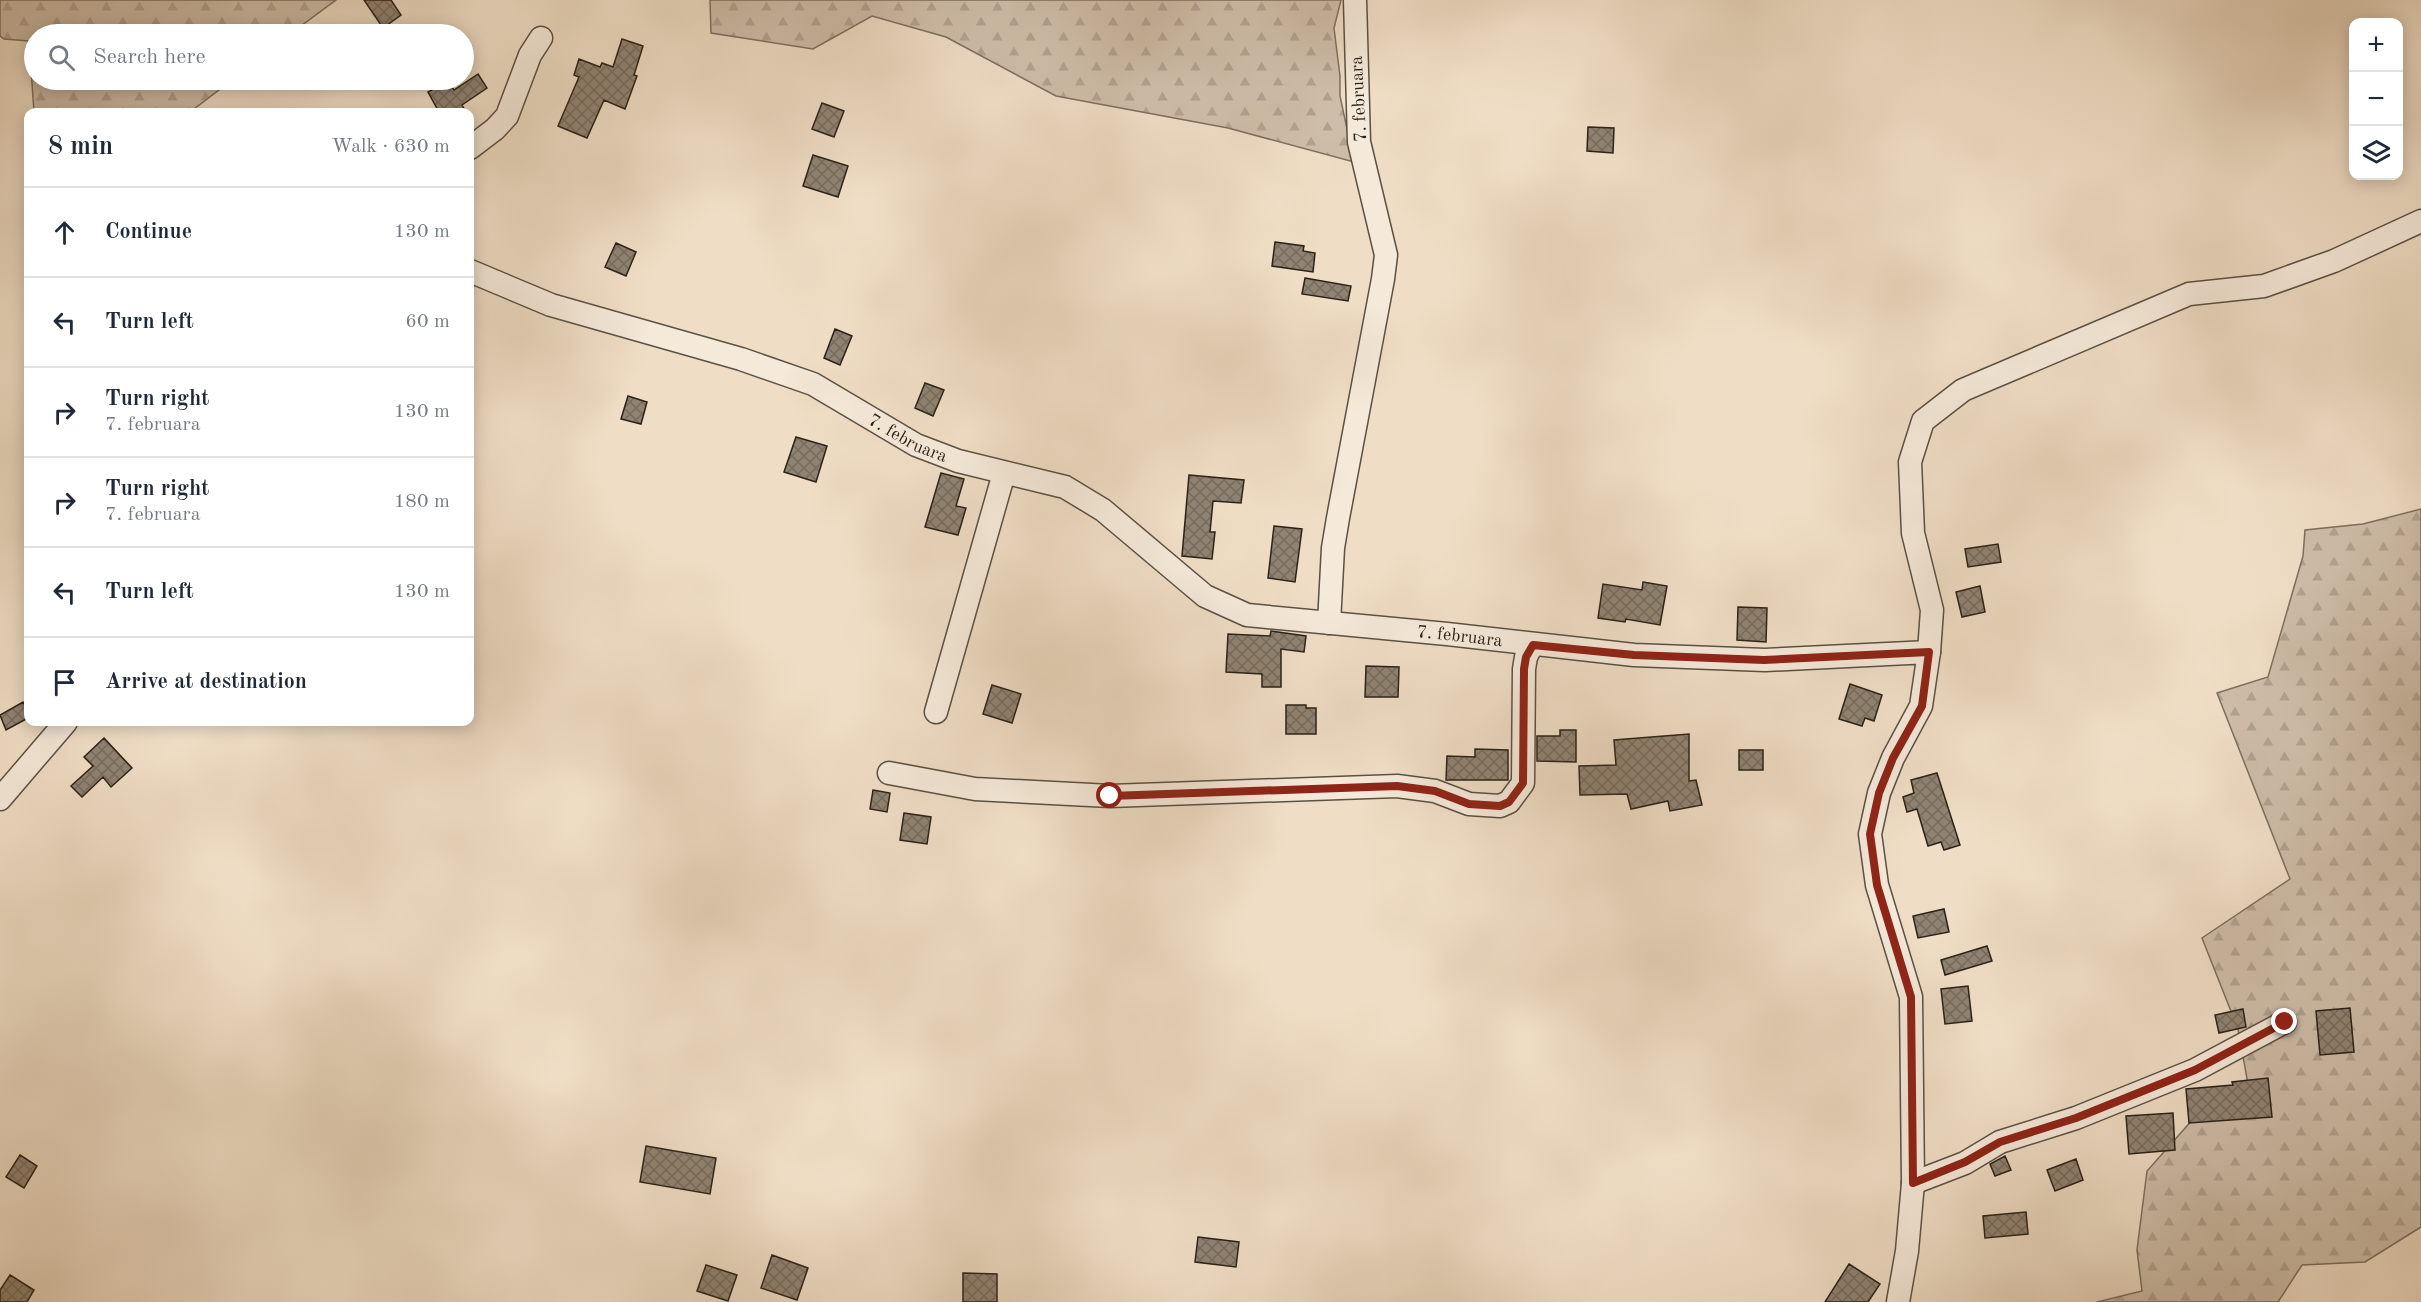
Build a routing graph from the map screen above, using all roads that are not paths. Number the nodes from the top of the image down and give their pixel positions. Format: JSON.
{"nodes":[{"id":1,"x":1355,"y":0,"type":"edge"},
{"id":2,"x":541,"y":38,"type":"dead end"},
{"id":3,"x":474,"y":145,"type":"edge"},
{"id":4,"x":2421,"y":221,"type":"edge"},
{"id":5,"x":474,"y":273,"type":"edge"},
{"id":6,"x":1004,"y":473,"type":"junction"},
{"id":7,"x":1329,"y":623,"type":"junction"},
{"id":8,"x":1533,"y":645,"type":"junction"},
{"id":9,"x":1929,"y":652,"type":"junction"},
{"id":10,"x":936,"y":712,"type":"dead end"},
{"id":11,"x":63,"y":726,"type":"edge"},
{"id":12,"x":890,"y":773,"type":"dead end"},
{"id":13,"x":0,"y":799,"type":"edge"},
{"id":14,"x":2285,"y":1022,"type":"dead end"},
{"id":15,"x":1913,"y":1183,"type":"junction"},
{"id":16,"x":1898,"y":1302,"type":"edge"}],
"edges":[{"from":1,"to":7,"type":"street","name":"7. februara"},
{"from":2,"to":3,"type":"street"},
{"from":4,"to":9,"type":"street"},
{"from":5,"to":6,"type":"street","name":"7. februara"},
{"from":6,"to":7,"type":"street","name":"7. februara"},
{"from":6,"to":10,"type":"street"},
{"from":7,"to":8,"type":"street","name":"7. februara"},
{"from":8,"to":9,"type":"street","name":"7. februara"},
{"from":8,"to":12,"type":"street"},
{"from":9,"to":15,"type":"street"},
{"from":11,"to":13,"type":"street"},
{"from":14,"to":15,"type":"street"},
{"from":15,"to":16,"type":"street"}]}
